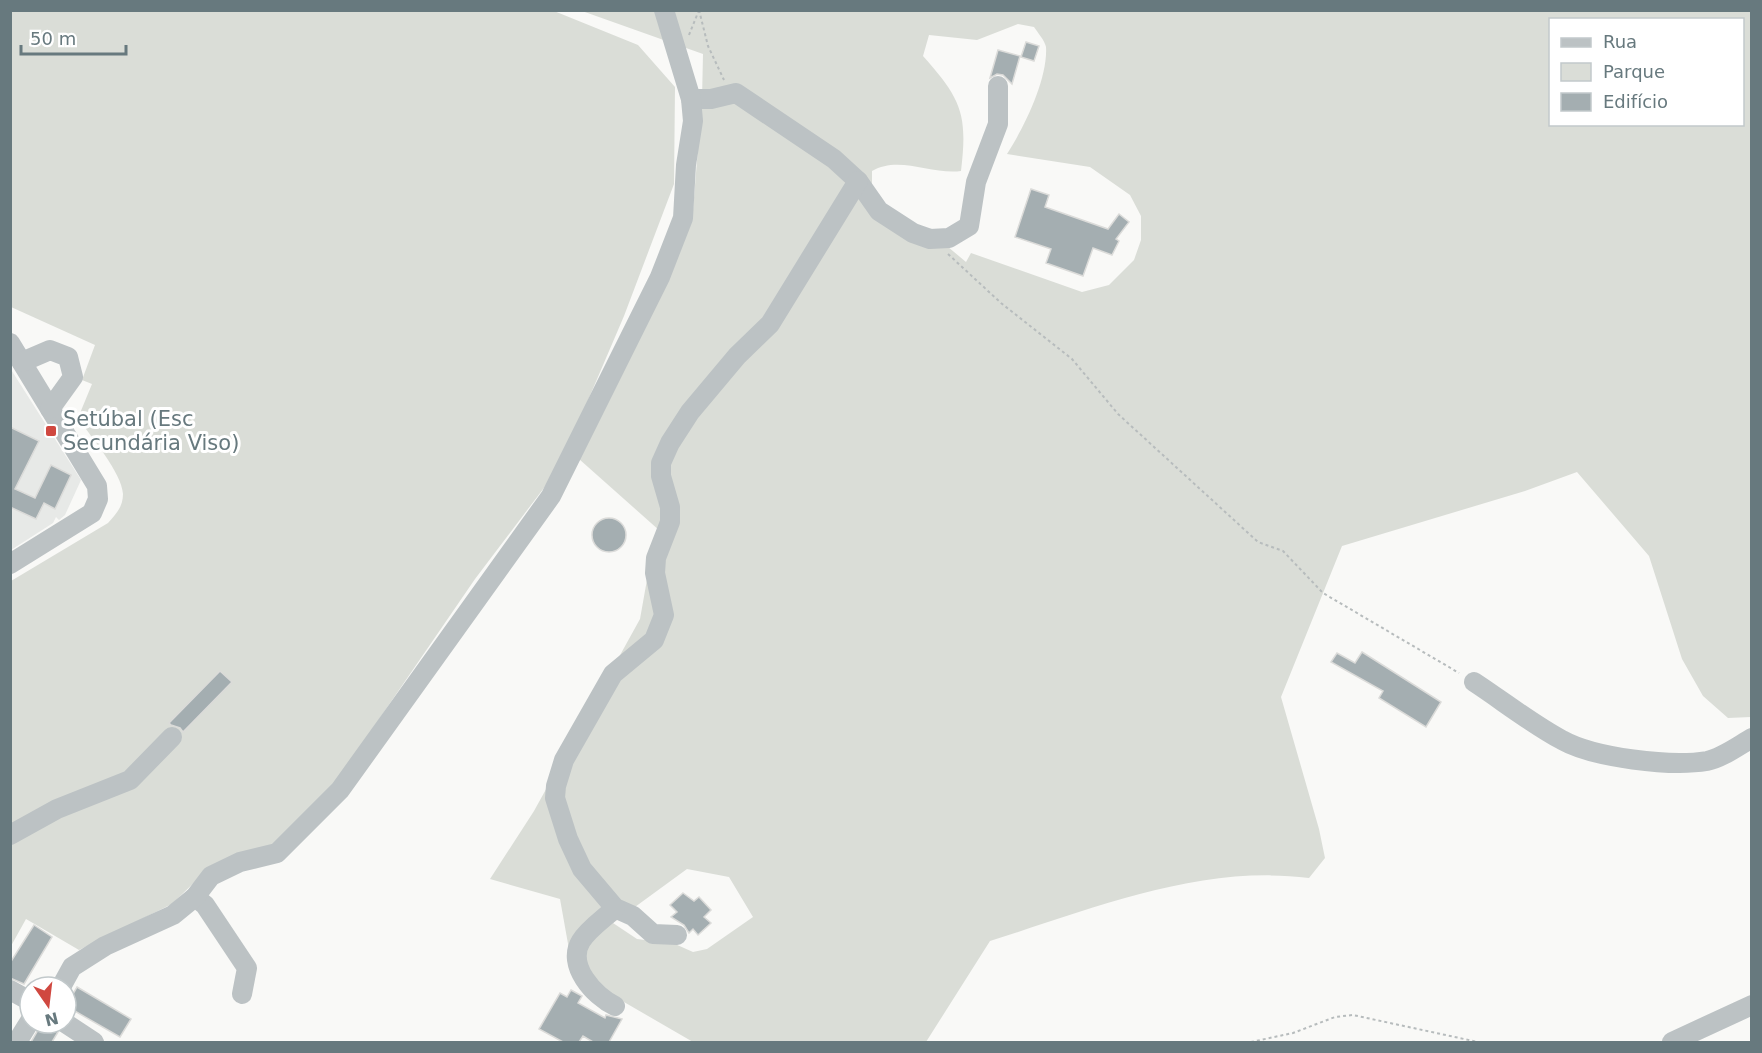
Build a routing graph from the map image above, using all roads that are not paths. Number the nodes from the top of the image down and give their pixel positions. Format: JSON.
{"nodes":[{"id":1,"x":664,"y":10,"type":"edge"},
{"id":2,"x":998,"y":86,"type":"dead end"},
{"id":3,"x":692,"y":99,"type":"junction"},
{"id":4,"x":858,"y":181,"type":"junction"},
{"id":5,"x":10,"y":343,"type":"edge"},
{"id":6,"x":22,"y":362,"type":"junction"},
{"id":7,"x":50,"y":409,"type":"junction"},
{"id":8,"x":10,"y":564,"type":"edge"},
{"id":9,"x":1474,"y":682,"type":"road end"},
{"id":10,"x":172,"y":736,"type":"dead end"},
{"id":11,"x":1752,"y":738,"type":"edge"},
{"id":12,"x":10,"y":835,"type":"edge"},
{"id":13,"x":195,"y":897,"type":"junction"},
{"id":14,"x":615,"y":908,"type":"junction"},
{"id":15,"x":677,"y":935,"type":"dead end"},
{"id":16,"x":68,"y":975,"type":"edge"},
{"id":17,"x":242,"y":994,"type":"dead end"},
{"id":18,"x":1752,"y":1005,"type":"edge"},
{"id":19,"x":615,"y":1006,"type":"dead end"},
{"id":20,"x":78,"y":1032,"type":"edge"},
{"id":21,"x":94,"y":1042,"type":"edge"},
{"id":22,"x":1672,"y":1042,"type":"edge"}],
"edges":[{"from":1,"to":3,"type":"street"},
{"from":2,"to":4,"type":"street"},
{"from":3,"to":4,"type":"street"},
{"from":3,"to":13,"type":"street"},
{"from":4,"to":14,"type":"street"},
{"from":5,"to":6,"type":"street"},
{"from":6,"to":7,"type":"street"},
{"from":6,"to":7,"type":"street"},
{"from":7,"to":8,"type":"street"},
{"from":9,"to":11,"type":"street"},
{"from":10,"to":12,"type":"street"},
{"from":13,"to":16,"type":"street"},
{"from":13,"to":17,"type":"street"},
{"from":14,"to":15,"type":"street"},
{"from":14,"to":19,"type":"street"},
{"from":18,"to":22,"type":"street"},
{"from":20,"to":21,"type":"street"}]}
